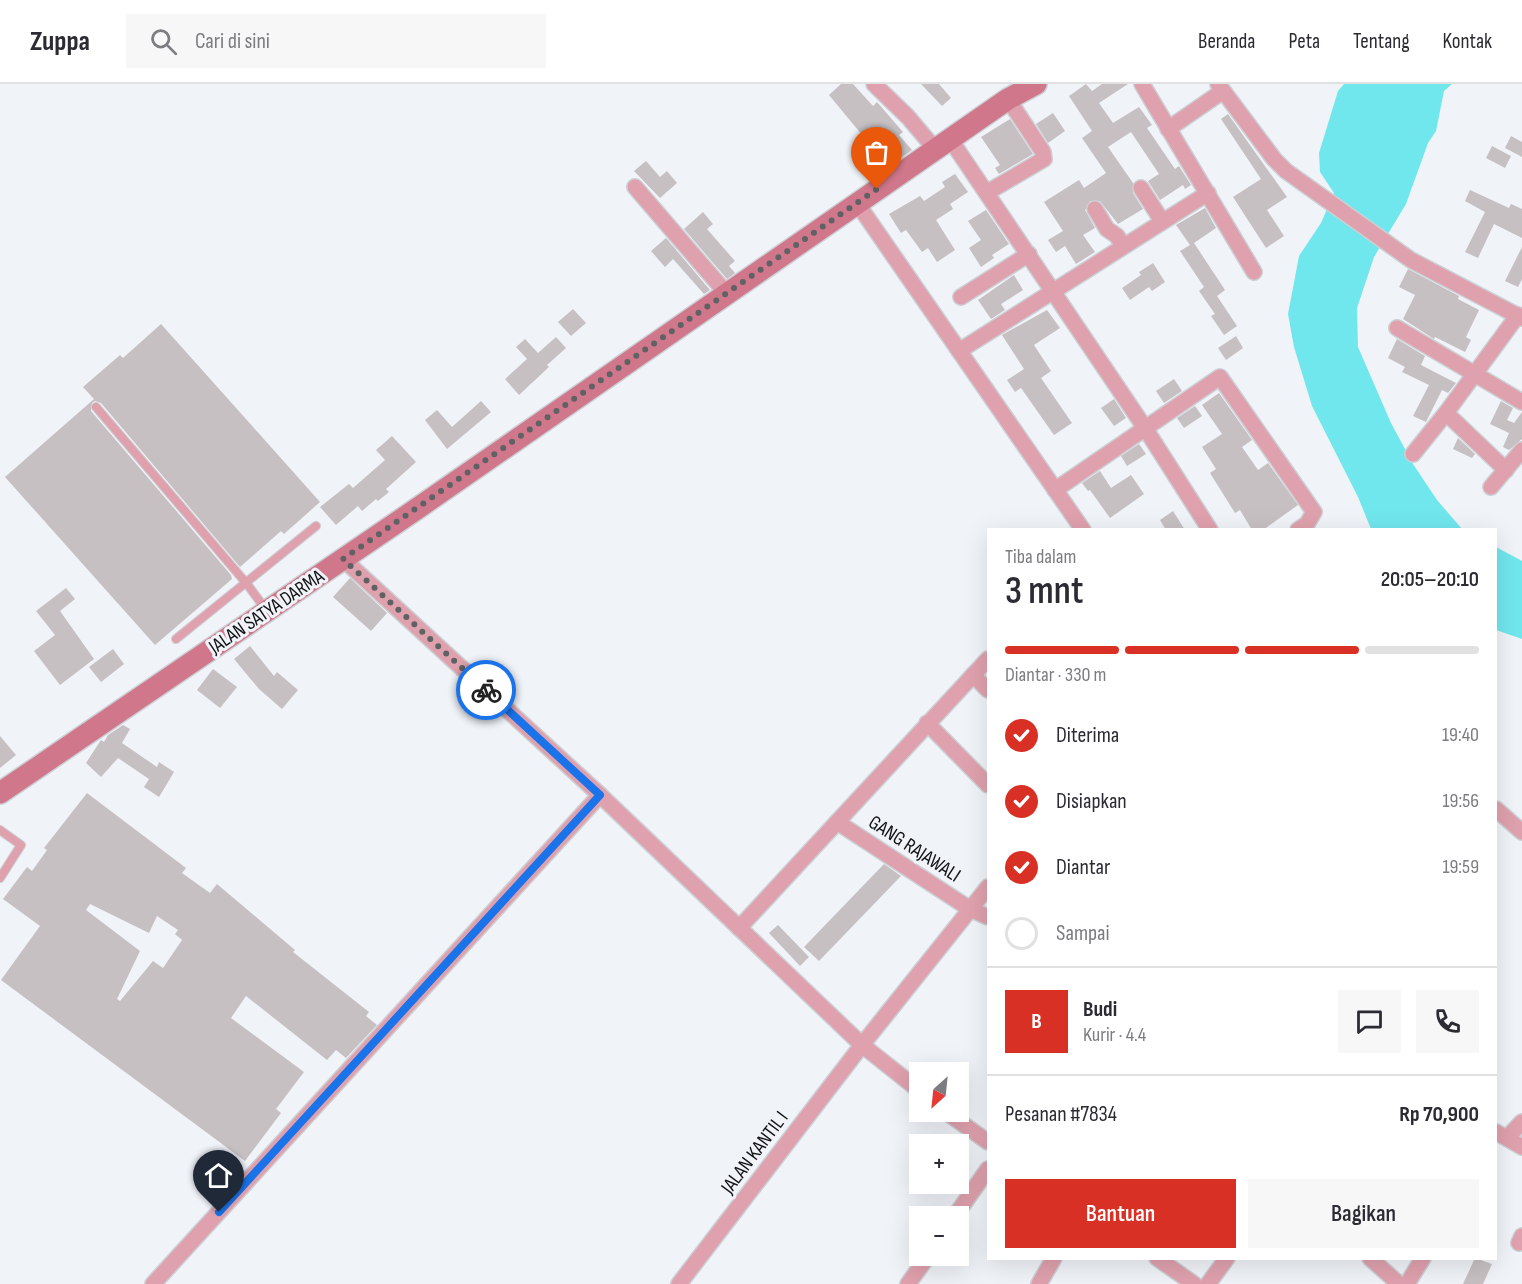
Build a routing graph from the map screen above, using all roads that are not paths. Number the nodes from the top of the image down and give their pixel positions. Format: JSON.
{"nodes":[{"id":1,"x":874,"y":84,"type":"edge"},
{"id":2,"x":1036,"y":84,"type":"edge"},
{"id":3,"x":1142,"y":84,"type":"edge"},
{"id":4,"x":1221,"y":87,"type":"edge"},
{"id":5,"x":1008,"y":99,"type":"junction"},
{"id":6,"x":1168,"y":129,"type":"junction"},
{"id":7,"x":943,"y":144,"type":"junction"},
{"id":8,"x":635,"y":187,"type":"dead end"},
{"id":9,"x":1141,"y":188,"type":"dead end"},
{"id":10,"x":988,"y":192,"type":"junction"},
{"id":11,"x":1208,"y":193,"type":"junction"},
{"id":12,"x":857,"y":203,"type":"junction"},
{"id":13,"x":1095,"y":209,"type":"dead end"},
{"id":14,"x":1162,"y":221,"type":"junction"},
{"id":15,"x":1123,"y":246,"type":"junction"},
{"id":16,"x":1029,"y":254,"type":"junction"},
{"id":17,"x":1254,"y":272,"type":"dead end"},
{"id":18,"x":1054,"y":291,"type":"junction"},
{"id":19,"x":727,"y":294,"type":"junction"},
{"id":20,"x":961,"y":297,"type":"dead end"},
{"id":21,"x":1520,"y":313,"type":"edge"},
{"id":22,"x":1397,"y":328,"type":"dead end"},
{"id":23,"x":959,"y":351,"type":"junction"},
{"id":24,"x":1473,"y":375,"type":"junction"},
{"id":25,"x":1522,"y":402,"type":"edge"},
{"id":26,"x":96,"y":407,"type":"dead end"},
{"id":27,"x":1446,"y":413,"type":"junction"},
{"id":28,"x":1145,"y":428,"type":"junction"},
{"id":29,"x":1522,"y":450,"type":"edge"},
{"id":30,"x":1413,"y":454,"type":"dead end"},
{"id":31,"x":1506,"y":470,"type":"junction"},
{"id":32,"x":1491,"y":486,"type":"dead end"},
{"id":33,"x":1054,"y":490,"type":"junction"},
{"id":34,"x":315,"y":526,"type":"dead end"},
{"id":35,"x":1082,"y":528,"type":"edge"},
{"id":36,"x":1209,"y":528,"type":"edge"},
{"id":37,"x":1301,"y":528,"type":"edge"},
{"id":38,"x":343,"y":559,"type":"junction"},
{"id":39,"x":246,"y":584,"type":"junction"},
{"id":40,"x":266,"y":611,"type":"junction"},
{"id":41,"x":176,"y":639,"type":"dead end"},
{"id":42,"x":987,"y":659,"type":"edge"},
{"id":43,"x":973,"y":675,"type":"junction"},
{"id":44,"x":987,"y":689,"type":"edge"},
{"id":45,"x":927,"y":723,"type":"junction"},
{"id":46,"x":987,"y":784,"type":"edge"},
{"id":47,"x":0,"y":793,"type":"edge"},
{"id":48,"x":600,"y":795,"type":"junction"},
{"id":49,"x":1497,"y":810,"type":"edge"},
{"id":50,"x":837,"y":822,"type":"junction"},
{"id":51,"x":0,"y":830,"type":"edge"},
{"id":52,"x":1522,"y":832,"type":"edge"},
{"id":53,"x":0,"y":878,"type":"edge"},
{"id":54,"x":987,"y":888,"type":"edge"},
{"id":55,"x":970,"y":909,"type":"junction"},
{"id":56,"x":987,"y":917,"type":"edge"},
{"id":57,"x":738,"y":928,"type":"junction"},
{"id":58,"x":862,"y":1045,"type":"junction"},
{"id":59,"x":909,"y":1082,"type":"edge"},
{"id":60,"x":960,"y":1122,"type":"edge"},
{"id":61,"x":1522,"y":1122,"type":"edge"},
{"id":62,"x":1500,"y":1137,"type":"edge"},
{"id":63,"x":987,"y":1141,"type":"edge"},
{"id":64,"x":1522,"y":1147,"type":"edge"},
{"id":65,"x":987,"y":1170,"type":"edge"},
{"id":66,"x":962,"y":1206,"type":"edge"},
{"id":67,"x":1053,"y":1260,"type":"edge"},
{"id":68,"x":1160,"y":1260,"type":"edge"},
{"id":69,"x":1226,"y":1260,"type":"edge"},
{"id":70,"x":1372,"y":1260,"type":"edge"},
{"id":71,"x":1422,"y":1260,"type":"edge"},
{"id":72,"x":921,"y":1266,"type":"edge"},
{"id":73,"x":153,"y":1284,"type":"edge"},
{"id":74,"x":679,"y":1284,"type":"edge"},
{"id":75,"x":908,"y":1284,"type":"edge"},
{"id":76,"x":1039,"y":1284,"type":"edge"},
{"id":77,"x":1194,"y":1284,"type":"edge"},
{"id":78,"x":1208,"y":1284,"type":"edge"},
{"id":79,"x":1399,"y":1284,"type":"edge"},
{"id":80,"x":1407,"y":1284,"type":"edge"}],
"edges":[{"from":1,"to":7,"type":"street"},
{"from":2,"to":5,"type":"main road","name":"JALAN SATYA DARMA"},
{"from":3,"to":6,"type":"street"},
{"from":4,"to":6,"type":"street"},
{"from":4,"to":21,"type":"street"},
{"from":5,"to":7,"type":"main road","name":"JALAN SATYA DARMA"},
{"from":5,"to":10,"type":"street"},
{"from":6,"to":11,"type":"street"},
{"from":7,"to":10,"type":"street"},
{"from":7,"to":12,"type":"main road","name":"JALAN SATYA DARMA"},
{"from":8,"to":19,"type":"street"},
{"from":9,"to":14,"type":"street"},
{"from":10,"to":16,"type":"street"},
{"from":11,"to":14,"type":"street"},
{"from":11,"to":17,"type":"street"},
{"from":12,"to":19,"type":"main road","name":"JALAN SATYA DARMA"},
{"from":12,"to":23,"type":"street"},
{"from":13,"to":15,"type":"street"},
{"from":14,"to":15,"type":"street"},
{"from":15,"to":18,"type":"street"},
{"from":16,"to":18,"type":"street"},
{"from":16,"to":20,"type":"street"},
{"from":18,"to":23,"type":"street"},
{"from":18,"to":28,"type":"street"},
{"from":19,"to":38,"type":"main road","name":"JALAN SATYA DARMA"},
{"from":21,"to":24,"type":"street"},
{"from":22,"to":24,"type":"street"},
{"from":23,"to":33,"type":"street"},
{"from":24,"to":25,"type":"street"},
{"from":24,"to":27,"type":"street"},
{"from":26,"to":39,"type":"lane"},
{"from":27,"to":30,"type":"street"},
{"from":27,"to":31,"type":"street"},
{"from":28,"to":33,"type":"street"},
{"from":28,"to":36,"type":"street"},
{"from":28,"to":37,"type":"street"},
{"from":29,"to":31,"type":"street"},
{"from":31,"to":32,"type":"street"},
{"from":33,"to":35,"type":"street"},
{"from":34,"to":39,"type":"lane"},
{"from":38,"to":40,"type":"main road","name":"JALAN SATYA DARMA"},
{"from":38,"to":48,"type":"street"},
{"from":39,"to":40,"type":"lane"},
{"from":39,"to":41,"type":"lane"},
{"from":40,"to":47,"type":"main road","name":"JALAN SATYA DARMA"},
{"from":42,"to":43,"type":"street"},
{"from":43,"to":44,"type":"street"},
{"from":43,"to":45,"type":"street"},
{"from":45,"to":46,"type":"street"},
{"from":45,"to":50,"type":"street"},
{"from":48,"to":57,"type":"street"},
{"from":48,"to":73,"type":"street"},
{"from":49,"to":52,"type":"street"},
{"from":50,"to":55,"type":"street","name":"GANG RAJAWALI"},
{"from":50,"to":57,"type":"street"},
{"from":51,"to":53,"type":"lane"},
{"from":54,"to":55,"type":"street","name":"JALAN KANTIL I"},
{"from":55,"to":56,"type":"street","name":"GANG RAJAWALI"},
{"from":55,"to":58,"type":"street","name":"JALAN KANTIL I"},
{"from":57,"to":58,"type":"street"},
{"from":58,"to":59,"type":"street"},
{"from":58,"to":74,"type":"street","name":"JALAN KANTIL I"},
{"from":60,"to":63,"type":"street"},
{"from":61,"to":62,"type":"street"},
{"from":62,"to":64,"type":"street"},
{"from":65,"to":66,"type":"street"},
{"from":67,"to":76,"type":"street"},
{"from":68,"to":77,"type":"street"},
{"from":69,"to":78,"type":"street"},
{"from":70,"to":79,"type":"street"},
{"from":71,"to":80,"type":"street"},
{"from":72,"to":75,"type":"street"}]}
